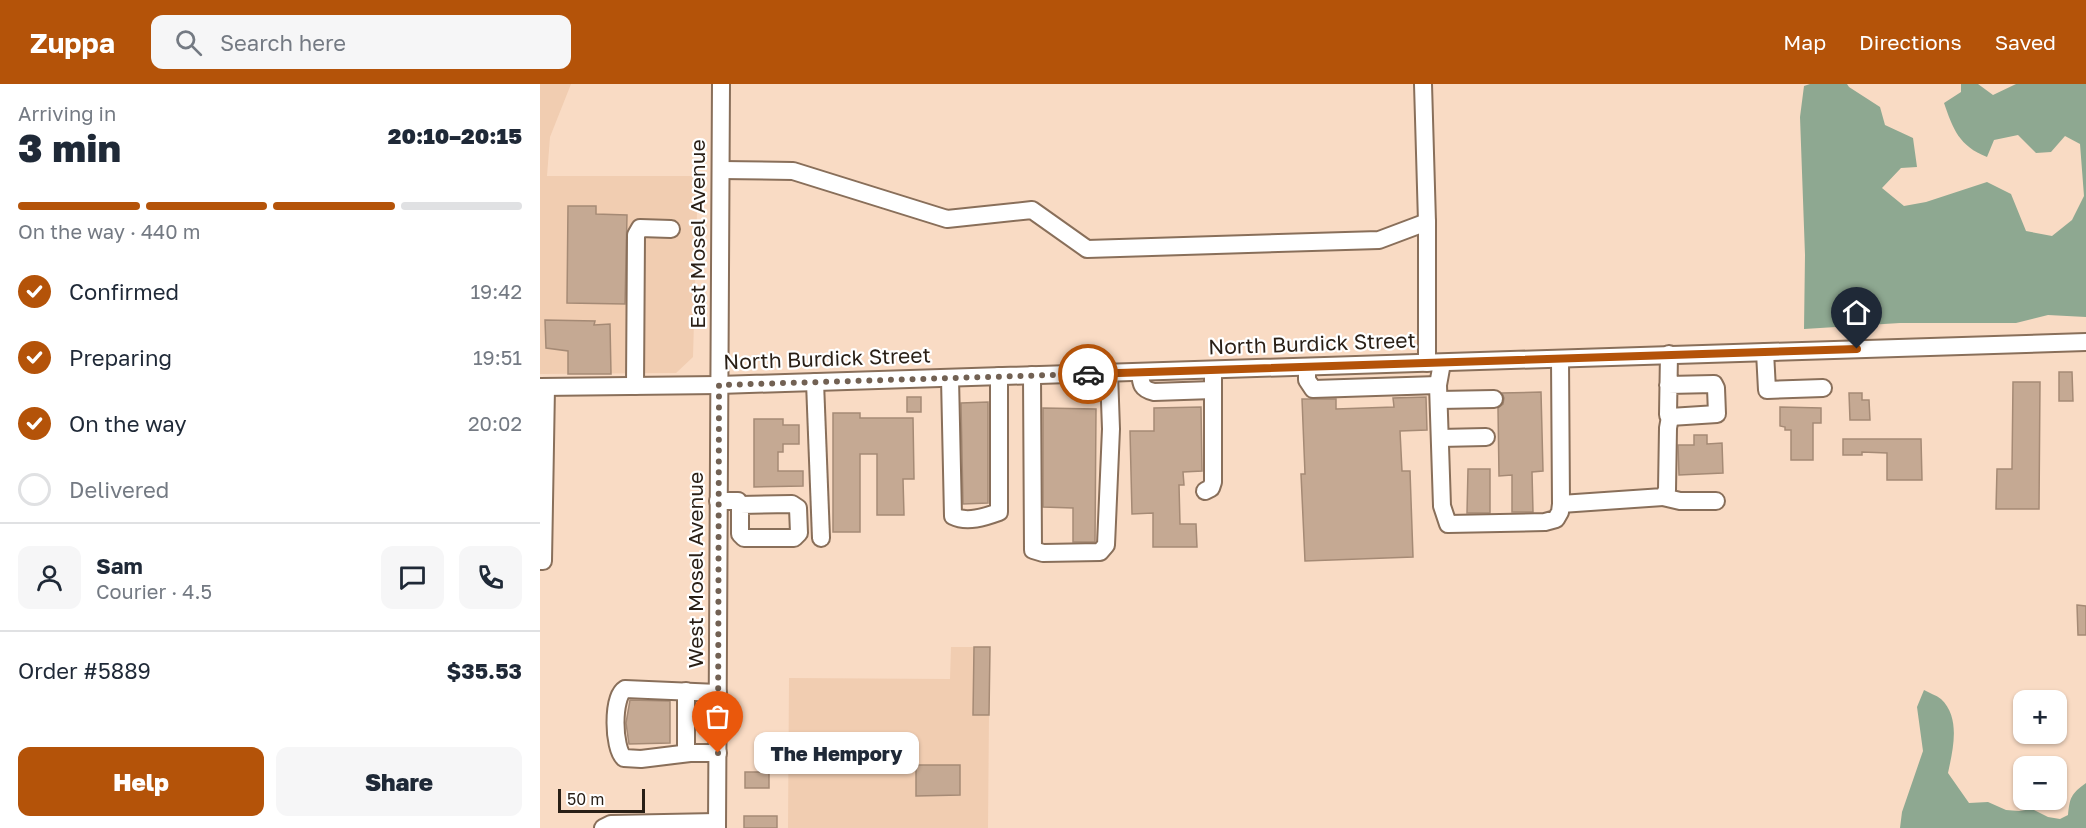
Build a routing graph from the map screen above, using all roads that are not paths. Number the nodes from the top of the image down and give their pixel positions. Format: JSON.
{"nodes":[{"id":1,"x":721,"y":84,"type":"edge"},
{"id":2,"x":1423,"y":84,"type":"edge"},
{"id":3,"x":721,"y":170,"type":"junction"},
{"id":4,"x":1427,"y":222,"type":"junction"},
{"id":5,"x":671,"y":229,"type":"dead end"},
{"id":6,"x":2086,"y":342,"type":"edge"},
{"id":7,"x":1765,"y":352,"type":"junction"},
{"id":8,"x":1670,"y":354,"type":"junction"},
{"id":9,"x":1560,"y":359,"type":"junction"},
{"id":10,"x":1435,"y":363,"type":"junction"},
{"id":11,"x":1307,"y":367,"type":"junction"},
{"id":12,"x":1213,"y":370,"type":"junction"},
{"id":13,"x":1175,"y":371,"type":"junction"},
{"id":14,"x":1140,"y":372,"type":"junction"},
{"id":15,"x":1109,"y":373,"type":"junction"},
{"id":16,"x":1032,"y":375,"type":"junction"},
{"id":17,"x":999,"y":376,"type":"junction"},
{"id":18,"x":950,"y":378,"type":"junction"},
{"id":19,"x":815,"y":382,"type":"junction"},
{"id":20,"x":719,"y":385,"type":"junction"},
{"id":21,"x":1668,"y":385,"type":"junction"},
{"id":22,"x":634,"y":386,"type":"junction"},
{"id":23,"x":543,"y":387,"type":"edge"},
{"id":24,"x":1822,"y":388,"type":"dead end"},
{"id":25,"x":1213,"y":390,"type":"junction"},
{"id":26,"x":1176,"y":391,"type":"junction"},
{"id":27,"x":1438,"y":393,"type":"junction"},
{"id":28,"x":1494,"y":399,"type":"dead end"},
{"id":29,"x":1670,"y":417,"type":"junction"},
{"id":30,"x":1486,"y":437,"type":"dead end"},
{"id":31,"x":1440,"y":438,"type":"junction"},
{"id":32,"x":1205,"y":491,"type":"dead end"},
{"id":33,"x":1663,"y":497,"type":"junction"},
{"id":34,"x":718,"y":501,"type":"junction"},
{"id":35,"x":1716,"y":501,"type":"dead end"},
{"id":36,"x":1561,"y":504,"type":"junction"},
{"id":37,"x":740,"y":505,"type":"dead end"},
{"id":38,"x":821,"y":538,"type":"dead end"},
{"id":39,"x":540,"y":561,"type":"edge"},
{"id":40,"x":686,"y":691,"type":"junction"},
{"id":41,"x":718,"y":693,"type":"junction"},
{"id":42,"x":686,"y":753,"type":"junction"},
{"id":43,"x":718,"y":753,"type":"junction"},
{"id":44,"x":675,"y":825,"type":"edge"},
{"id":45,"x":717,"y":825,"type":"edge"},
{"id":46,"x":603,"y":828,"type":"edge"}],
"edges":[{"from":1,"to":3,"type":"street","name":"East Mosel Avenue"},
{"from":2,"to":4,"type":"street"},
{"from":3,"to":4,"type":"street"},
{"from":3,"to":20,"type":"street","name":"East Mosel Avenue"},
{"from":4,"to":10,"type":"street"},
{"from":5,"to":22,"type":"street"},
{"from":6,"to":7,"type":"street","name":"North Burdick Street"},
{"from":7,"to":8,"type":"street","name":"North Burdick Street"},
{"from":7,"to":24,"type":"street"},
{"from":8,"to":9,"type":"street","name":"North Burdick Street"},
{"from":8,"to":21,"type":"street"},
{"from":9,"to":10,"type":"street","name":"North Burdick Street"},
{"from":9,"to":36,"type":"street"},
{"from":10,"to":11,"type":"street","name":"North Burdick Street"},
{"from":10,"to":27,"type":"street"},
{"from":11,"to":12,"type":"street","name":"North Burdick Street"},
{"from":11,"to":27,"type":"street"},
{"from":12,"to":13,"type":"street","name":"North Burdick Street"},
{"from":12,"to":25,"type":"street"},
{"from":13,"to":14,"type":"street","name":"North Burdick Street"},
{"from":13,"to":26,"type":"street"},
{"from":14,"to":15,"type":"street","name":"North Burdick Street"},
{"from":14,"to":26,"type":"street"},
{"from":15,"to":16,"type":"street","name":"North Burdick Street"},
{"from":15,"to":16,"type":"street"},
{"from":16,"to":17,"type":"street","name":"North Burdick Street"},
{"from":17,"to":18,"type":"street","name":"North Burdick Street"},
{"from":17,"to":18,"type":"street"},
{"from":18,"to":19,"type":"street","name":"North Burdick Street"},
{"from":19,"to":20,"type":"street","name":"North Burdick Street"},
{"from":19,"to":38,"type":"street"},
{"from":20,"to":22,"type":"street","name":"North Burdick Street"},
{"from":20,"to":34,"type":"street","name":"West Mosel Avenue"},
{"from":21,"to":29,"type":"street"},
{"from":21,"to":29,"type":"street"},
{"from":22,"to":23,"type":"street","name":"North Burdick Street"},
{"from":23,"to":39,"type":"street"},
{"from":25,"to":26,"type":"street"},
{"from":25,"to":32,"type":"street"},
{"from":27,"to":28,"type":"street"},
{"from":27,"to":31,"type":"street"},
{"from":29,"to":33,"type":"street"},
{"from":30,"to":31,"type":"street"},
{"from":31,"to":36,"type":"street"},
{"from":33,"to":35,"type":"street"},
{"from":33,"to":36,"type":"street"},
{"from":34,"to":37,"type":"street"},
{"from":34,"to":41,"type":"street","name":"West Mosel Avenue"},
{"from":40,"to":41,"type":"street"},
{"from":40,"to":42,"type":"street"},
{"from":40,"to":42,"type":"street"},
{"from":41,"to":43,"type":"street","name":"West Mosel Avenue"},
{"from":42,"to":43,"type":"street"},
{"from":43,"to":45,"type":"street","name":"West Mosel Avenue"},
{"from":44,"to":45,"type":"street"},
{"from":44,"to":46,"type":"street"}]}
